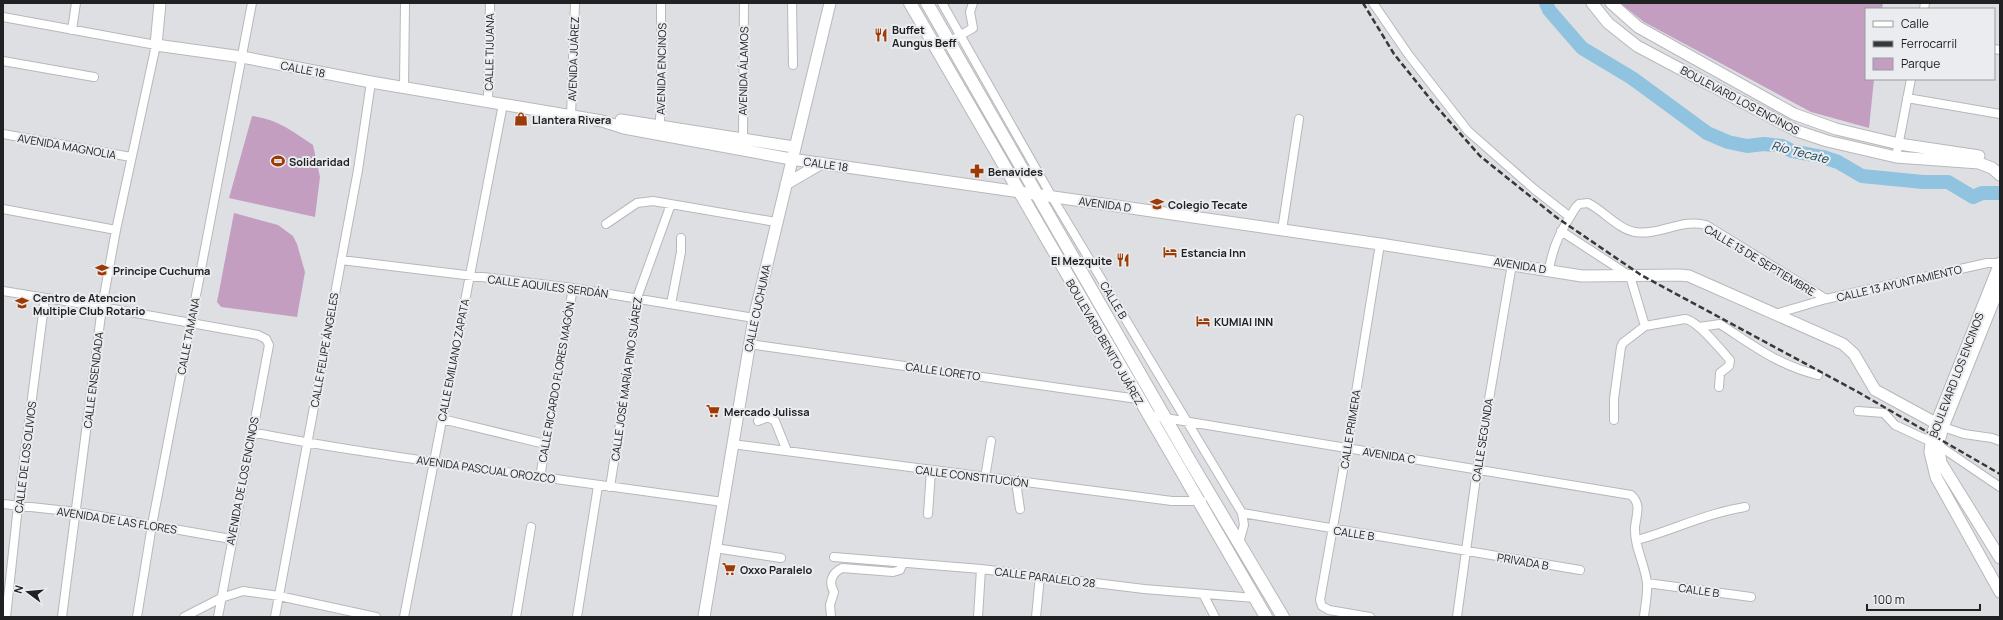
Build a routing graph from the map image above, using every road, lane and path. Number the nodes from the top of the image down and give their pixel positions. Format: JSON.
{"nodes":[{"id":1,"x":76,"y":3,"type":"edge"},
{"id":2,"x":160,"y":3,"type":"edge"},
{"id":3,"x":252,"y":3,"type":"edge"},
{"id":4,"x":405,"y":3,"type":"edge"},
{"id":5,"x":490,"y":3,"type":"edge"},
{"id":6,"x":575,"y":3,"type":"edge"},
{"id":7,"x":662,"y":3,"type":"edge"},
{"id":8,"x":744,"y":3,"type":"edge"},
{"id":9,"x":792,"y":3,"type":"edge"},
{"id":10,"x":830,"y":3,"type":"edge"},
{"id":11,"x":910,"y":3,"type":"edge"},
{"id":12,"x":927,"y":3,"type":"edge"},
{"id":13,"x":942,"y":3,"type":"edge"},
{"id":14,"x":973,"y":3,"type":"edge"},
{"id":15,"x":1373,"y":3,"type":"edge"},
{"id":16,"x":1592,"y":3,"type":"edge"},
{"id":17,"x":1611,"y":3,"type":"edge"},
{"id":18,"x":3,"y":17,"type":"edge"},
{"id":19,"x":72,"y":30,"type":"junction"},
{"id":20,"x":960,"y":35,"type":"junction"},
{"id":21,"x":949,"y":42,"type":"junction"},
{"id":22,"x":156,"y":45,"type":"junction"},
{"id":23,"x":242,"y":57,"type":"junction"},
{"id":24,"x":3,"y":61,"type":"edge"},
{"id":25,"x":793,"y":65,"type":"dead end"},
{"id":26,"x":94,"y":77,"type":"dead end"},
{"id":27,"x":1911,"y":80,"type":"edge"},
{"id":28,"x":371,"y":82,"type":"junction"},
{"id":29,"x":404,"y":87,"type":"junction"},
{"id":30,"x":1907,"y":98,"type":"junction"},
{"id":31,"x":488,"y":102,"type":"junction"},
{"id":32,"x":503,"y":104,"type":"junction"},
{"id":33,"x":2000,"y":114,"type":"edge"},
{"id":34,"x":571,"y":116,"type":"junction"},
{"id":35,"x":1299,"y":119,"type":"dead end"},
{"id":36,"x":659,"y":130,"type":"junction"},
{"id":37,"x":3,"y":134,"type":"edge"},
{"id":38,"x":743,"y":139,"type":"junction"},
{"id":39,"x":1899,"y":144,"type":"junction"},
{"id":40,"x":794,"y":147,"type":"junction"},
{"id":41,"x":131,"y":157,"type":"junction"},
{"id":42,"x":1896,"y":157,"type":"junction"},
{"id":43,"x":791,"y":159,"type":"junction"},
{"id":44,"x":822,"y":163,"type":"junction"},
{"id":45,"x":2000,"y":165,"type":"edge"},
{"id":46,"x":2000,"y":175,"type":"edge"},
{"id":47,"x":786,"y":184,"type":"junction"},
{"id":48,"x":1019,"y":193,"type":"junction"},
{"id":49,"x":1038,"y":195,"type":"junction"},
{"id":50,"x":1052,"y":196,"type":"junction"},
{"id":51,"x":671,"y":204,"type":"junction"},
{"id":52,"x":3,"y":209,"type":"edge"},
{"id":53,"x":1570,"y":217,"type":"junction"},
{"id":54,"x":776,"y":222,"type":"junction"},
{"id":55,"x":606,"y":224,"type":"dead end"},
{"id":56,"x":116,"y":230,"type":"junction"},
{"id":57,"x":1282,"y":230,"type":"junction"},
{"id":58,"x":1561,"y":231,"type":"junction"},
{"id":59,"x":681,"y":238,"type":"dead end"},
{"id":60,"x":1380,"y":244,"type":"junction"},
{"id":61,"x":341,"y":260,"type":"junction"},
{"id":62,"x":2000,"y":263,"type":"edge"},
{"id":63,"x":1512,"y":264,"type":"junction"},
{"id":64,"x":1549,"y":270,"type":"junction"},
{"id":65,"x":469,"y":276,"type":"junction"},
{"id":66,"x":1630,"y":276,"type":"junction"},
{"id":67,"x":2000,"y":285,"type":"edge"},
{"id":68,"x":573,"y":288,"type":"junction"},
{"id":69,"x":3,"y":291,"type":"edge"},
{"id":70,"x":45,"y":298,"type":"junction"},
{"id":71,"x":637,"y":298,"type":"junction"},
{"id":72,"x":1826,"y":299,"type":"junction"},
{"id":73,"x":671,"y":304,"type":"junction"},
{"id":74,"x":102,"y":307,"type":"junction"},
{"id":75,"x":1775,"y":314,"type":"junction"},
{"id":76,"x":754,"y":318,"type":"junction"},
{"id":77,"x":190,"y":324,"type":"junction"},
{"id":78,"x":1645,"y":326,"type":"junction"},
{"id":79,"x":1698,"y":327,"type":"junction"},
{"id":80,"x":749,"y":344,"type":"junction"},
{"id":81,"x":1818,"y":375,"type":"dead end"},
{"id":82,"x":1719,"y":387,"type":"dead end"},
{"id":83,"x":1138,"y":399,"type":"junction"},
{"id":84,"x":1858,"y":410,"type":"dead end"},
{"id":85,"x":1147,"y":415,"type":"junction"},
{"id":86,"x":1167,"y":418,"type":"junction"},
{"id":87,"x":442,"y":419,"type":"junction"},
{"id":88,"x":1186,"y":420,"type":"junction"},
{"id":89,"x":1614,"y":420,"type":"dead end"},
{"id":90,"x":758,"y":421,"type":"dead end"},
{"id":91,"x":1939,"y":426,"type":"junction"},
{"id":92,"x":251,"y":432,"type":"junction"},
{"id":93,"x":991,"y":441,"type":"dead end"},
{"id":94,"x":2000,"y":441,"type":"edge"},
{"id":95,"x":307,"y":443,"type":"junction"},
{"id":96,"x":545,"y":444,"type":"junction"},
{"id":97,"x":732,"y":444,"type":"junction"},
{"id":98,"x":1934,"y":444,"type":"junction"},
{"id":99,"x":1347,"y":448,"type":"junction"},
{"id":100,"x":787,"y":451,"type":"junction"},
{"id":101,"x":433,"y":462,"type":"junction"},
{"id":102,"x":1477,"y":470,"type":"junction"},
{"id":103,"x":931,"y":471,"type":"junction"},
{"id":104,"x":540,"y":477,"type":"junction"},
{"id":105,"x":985,"y":478,"type":"junction"},
{"id":106,"x":1016,"y":482,"type":"junction"},
{"id":107,"x":598,"y":486,"type":"junction"},
{"id":108,"x":2000,"y":487,"type":"edge"},
{"id":109,"x":610,"y":488,"type":"junction"},
{"id":110,"x":1213,"y":499,"type":"junction"},
{"id":111,"x":723,"y":502,"type":"junction"},
{"id":112,"x":1198,"y":502,"type":"junction"},
{"id":113,"x":3,"y":504,"type":"edge"},
{"id":114,"x":18,"y":506,"type":"junction"},
{"id":115,"x":1745,"y":507,"type":"dead end"},
{"id":116,"x":1020,"y":509,"type":"dead end"},
{"id":117,"x":77,"y":512,"type":"junction"},
{"id":118,"x":1242,"y":513,"type":"junction"},
{"id":119,"x":928,"y":514,"type":"dead end"},
{"id":120,"x":152,"y":525,"type":"junction"},
{"id":121,"x":531,"y":528,"type":"dead end"},
{"id":122,"x":1333,"y":529,"type":"junction"},
{"id":123,"x":231,"y":539,"type":"junction"},
{"id":124,"x":1637,"y":540,"type":"junction"},
{"id":125,"x":1239,"y":543,"type":"junction"},
{"id":126,"x":715,"y":548,"type":"junction"},
{"id":127,"x":1466,"y":551,"type":"junction"},
{"id":128,"x":834,"y":557,"type":"dead end"},
{"id":129,"x":780,"y":558,"type":"dead end"},
{"id":130,"x":2000,"y":558,"type":"edge"},
{"id":131,"x":903,"y":563,"type":"junction"},
{"id":132,"x":981,"y":569,"type":"junction"},
{"id":133,"x":1580,"y":570,"type":"dead end"},
{"id":134,"x":1040,"y":576,"type":"junction"},
{"id":135,"x":1647,"y":583,"type":"junction"},
{"id":136,"x":2000,"y":592,"type":"edge"},
{"id":137,"x":1203,"y":594,"type":"junction"},
{"id":138,"x":279,"y":596,"type":"junction"},
{"id":139,"x":1752,"y":597,"type":"dead end"},
{"id":140,"x":221,"y":598,"type":"junction"},
{"id":141,"x":1255,"y":598,"type":"junction"},
{"id":142,"x":6,"y":617,"type":"edge"},
{"id":143,"x":62,"y":617,"type":"edge"},
{"id":144,"x":138,"y":617,"type":"edge"},
{"id":145,"x":184,"y":617,"type":"edge"},
{"id":146,"x":218,"y":617,"type":"edge"},
{"id":147,"x":275,"y":617,"type":"edge"},
{"id":148,"x":376,"y":617,"type":"edge"},
{"id":149,"x":404,"y":617,"type":"edge"},
{"id":150,"x":516,"y":617,"type":"edge"},
{"id":151,"x":577,"y":617,"type":"edge"},
{"id":152,"x":704,"y":617,"type":"edge"},
{"id":153,"x":830,"y":617,"type":"edge"},
{"id":154,"x":978,"y":617,"type":"edge"},
{"id":155,"x":1036,"y":617,"type":"edge"},
{"id":156,"x":1215,"y":617,"type":"edge"},
{"id":157,"x":1266,"y":617,"type":"edge"},
{"id":158,"x":1282,"y":617,"type":"edge"},
{"id":159,"x":1370,"y":617,"type":"edge"},
{"id":160,"x":1457,"y":617,"type":"edge"},
{"id":161,"x":1644,"y":617,"type":"edge"}],
"edges":[{"from":1,"to":19,"type":"street"},
{"from":2,"to":22,"type":"street","name":"CALLE ENSENDADA"},
{"from":3,"to":23,"type":"street","name":"CALLE TAMANA"},
{"from":4,"to":29,"type":"street"},
{"from":5,"to":31,"type":"street","name":"CALLE TIJUANA"},
{"from":6,"to":34,"type":"street","name":"AVENIDA JUÁREZ"},
{"from":7,"to":36,"type":"street","name":"AVENIDA ENCINOS"},
{"from":8,"to":38,"type":"street","name":"AVENIDA ÁLAMOS"},
{"from":9,"to":25,"type":"street"},
{"from":10,"to":40,"type":"street","name":"CALLE CUCHUMA"},
{"from":11,"to":48,"type":"main road","name":"BOULEVARD BENITO JUÁREZ"},
{"from":12,"to":21,"type":"main road","name":"BOULEVARD BENITO JUÁREZ"},
{"from":13,"to":20,"type":"street","name":"CALLE B"},
{"from":14,"to":20,"type":"street"},
{"from":15,"to":53,"type":"street"},
{"from":16,"to":42,"type":"street","name":"BOULEVARD LOS ENCINOS"},
{"from":17,"to":39,"type":"street","name":"BOULEVARD LOS ENCINOS"},
{"from":18,"to":19,"type":"street","name":"CALLE 18"},
{"from":19,"to":22,"type":"street","name":"CALLE 18"},
{"from":20,"to":21,"type":"street"},
{"from":20,"to":50,"type":"street","name":"CALLE B"},
{"from":21,"to":49,"type":"main road","name":"BOULEVARD BENITO JUÁREZ"},
{"from":22,"to":23,"type":"street","name":"CALLE 18"},
{"from":22,"to":41,"type":"street","name":"CALLE ENSENDADA"},
{"from":23,"to":28,"type":"street","name":"CALLE 18"},
{"from":23,"to":77,"type":"street","name":"CALLE TAMANA"},
{"from":24,"to":26,"type":"street"},
{"from":27,"to":30,"type":"street"},
{"from":28,"to":29,"type":"street","name":"CALLE 18"},
{"from":28,"to":61,"type":"street","name":"CALLE FELIPE ÁNGELES"},
{"from":29,"to":31,"type":"street","name":"CALLE 18"},
{"from":30,"to":33,"type":"street"},
{"from":30,"to":39,"type":"street"},
{"from":31,"to":32,"type":"street","name":"CALLE 18"},
{"from":32,"to":34,"type":"street","name":"CALLE 18"},
{"from":32,"to":65,"type":"street","name":"CALLE EMILIANO ZAPATA"},
{"from":34,"to":36,"type":"street","name":"CALLE 18"},
{"from":35,"to":57,"type":"street"},
{"from":36,"to":38,"type":"street","name":"CALLE 18"},
{"from":36,"to":43,"type":"street","name":"CALLE 18"},
{"from":37,"to":41,"type":"street","name":"AVENIDA MAGNOLIA"},
{"from":38,"to":40,"type":"street","name":"CALLE 18"},
{"from":39,"to":42,"type":"street"},
{"from":39,"to":45,"type":"street","name":"BOULEVARD LOS ENCINOS"},
{"from":40,"to":43,"type":"street","name":"CALLE CUCHUMA"},
{"from":41,"to":56,"type":"street","name":"CALLE ENSENDADA"},
{"from":42,"to":46,"type":"street","name":"BOULEVARD LOS ENCINOS"},
{"from":43,"to":44,"type":"street","name":"CALLE 18"},
{"from":43,"to":47,"type":"street","name":"CALLE CUCHUMA"},
{"from":44,"to":47,"type":"street"},
{"from":44,"to":48,"type":"street","name":"CALLE 18"},
{"from":47,"to":54,"type":"street","name":"CALLE CUCHUMA"},
{"from":48,"to":49,"type":"street","name":"CALLE 18"},
{"from":48,"to":83,"type":"main road","name":"BOULEVARD BENITO JUÁREZ"},
{"from":49,"to":50,"type":"street","name":"CALLE 18"},
{"from":49,"to":86,"type":"main road","name":"BOULEVARD BENITO JUÁREZ"},
{"from":50,"to":57,"type":"street","name":"AVENIDA D"},
{"from":50,"to":88,"type":"street","name":"CALLE B"},
{"from":51,"to":54,"type":"street"},
{"from":51,"to":55,"type":"street"},
{"from":51,"to":71,"type":"street","name":"CALLE JOSÉ MARÍA PINO SUÁREZ"},
{"from":52,"to":56,"type":"street"},
{"from":53,"to":58,"type":"street"},
{"from":53,"to":72,"type":"street","name":"CALLE 13 DE SEPTIEMBRE"},
{"from":54,"to":76,"type":"street","name":"CALLE CUCHUMA"},
{"from":56,"to":74,"type":"street","name":"CALLE ENSENDADA"},
{"from":57,"to":60,"type":"street","name":"AVENIDA D"},
{"from":58,"to":64,"type":"street"},
{"from":58,"to":66,"type":"street"},
{"from":59,"to":73,"type":"street"},
{"from":60,"to":63,"type":"street","name":"AVENIDA D"},
{"from":60,"to":99,"type":"street","name":"CALLE PRIMERA"},
{"from":61,"to":65,"type":"street","name":"CALLE AQUILES SERDÁN"},
{"from":61,"to":95,"type":"street","name":"CALLE FELIPE ÁNGELES"},
{"from":62,"to":72,"type":"street","name":"CALLE 13 AYUNTAMIENTO"},
{"from":62,"to":91,"type":"street","name":"BOULEVARD LOS ENCINOS"},
{"from":63,"to":64,"type":"street","name":"AVENIDA D"},
{"from":63,"to":102,"type":"street","name":"CALLE SEGUNDA"},
{"from":64,"to":66,"type":"street","name":"AVENIDA D"},
{"from":65,"to":68,"type":"street","name":"CALLE AQUILES SERDÁN"},
{"from":65,"to":87,"type":"street","name":"CALLE EMILIANO ZAPATA"},
{"from":66,"to":75,"type":"street","name":"AVENIDA D"},
{"from":66,"to":78,"type":"street"},
{"from":67,"to":91,"type":"street","name":"BOULEVARD LOS ENCINOS"},
{"from":68,"to":71,"type":"street","name":"CALLE AQUILES SERDÁN"},
{"from":68,"to":96,"type":"street","name":"CALLE RICARDO FLORES MAGÓN"},
{"from":69,"to":70,"type":"street"},
{"from":70,"to":74,"type":"street"},
{"from":70,"to":114,"type":"street","name":"CALLE DE LOS OLIVIOS"},
{"from":71,"to":73,"type":"street","name":"CALLE AQUILES SERDÁN"},
{"from":71,"to":109,"type":"street","name":"CALLE JOSÉ MARÍA PINO SUÁREZ"},
{"from":72,"to":75,"type":"street","name":"CALLE 13 AYUNTAMIENTO"},
{"from":73,"to":76,"type":"street","name":"CALLE AQUILES SERDÁN"},
{"from":74,"to":77,"type":"street"},
{"from":74,"to":117,"type":"street","name":"CALLE ENSENDADA"},
{"from":75,"to":91,"type":"street","name":"AVENIDA D"},
{"from":76,"to":80,"type":"street","name":"CALLE CUCHUMA"},
{"from":77,"to":92,"type":"street","name":"AVENIDA DE LOS ENCINOS"},
{"from":77,"to":120,"type":"street","name":"CALLE TAMANA"},
{"from":78,"to":79,"type":"street"},
{"from":78,"to":89,"type":"street"},
{"from":79,"to":81,"type":"street"},
{"from":79,"to":82,"type":"street"},
{"from":80,"to":83,"type":"street","name":"CALLE LORETO"},
{"from":80,"to":97,"type":"street","name":"CALLE CUCHUMA"},
{"from":83,"to":85,"type":"main road","name":"BOULEVARD BENITO JUÁREZ"},
{"from":84,"to":98,"type":"street"},
{"from":85,"to":86,"type":"street","name":"AVENIDA C"},
{"from":85,"to":112,"type":"main road","name":"BOULEVARD BENITO JUÁREZ"},
{"from":86,"to":88,"type":"street","name":"AVENIDA C"},
{"from":86,"to":110,"type":"main road","name":"BOULEVARD BENITO JUÁREZ"},
{"from":87,"to":96,"type":"street"},
{"from":87,"to":101,"type":"street","name":"CALLE EMILIANO ZAPATA"},
{"from":88,"to":99,"type":"street","name":"AVENIDA C"},
{"from":88,"to":118,"type":"street","name":"CALLE B"},
{"from":90,"to":100,"type":"street"},
{"from":91,"to":94,"type":"street"},
{"from":91,"to":98,"type":"street","name":"BOULEVARD LOS ENCINOS"},
{"from":92,"to":95,"type":"street","name":"AVENIDA PASCUAL OROZCO"},
{"from":92,"to":123,"type":"street","name":"AVENIDA DE LOS ENCINOS"},
{"from":93,"to":105,"type":"street"},
{"from":95,"to":101,"type":"street","name":"AVENIDA PASCUAL OROZCO"},
{"from":95,"to":138,"type":"street","name":"CALLE FELIPE ÁNGELES"},
{"from":96,"to":104,"type":"street","name":"CALLE RICARDO FLORES MAGÓN"},
{"from":97,"to":100,"type":"street","name":"CALLE CONSTITUCIÓN"},
{"from":97,"to":111,"type":"street","name":"CALLE CUCHUMA"},
{"from":98,"to":108,"type":"street"},
{"from":98,"to":130,"type":"street","name":"BOULEVARD LOS ENCINOS"},
{"from":98,"to":136,"type":"street","name":"BOULEVARD LOS ENCINOS"},
{"from":99,"to":102,"type":"street","name":"AVENIDA C"},
{"from":99,"to":122,"type":"street","name":"CALLE PRIMERA"},
{"from":100,"to":103,"type":"street","name":"CALLE CONSTITUCIÓN"},
{"from":101,"to":104,"type":"street","name":"AVENIDA PASCUAL OROZCO"},
{"from":101,"to":149,"type":"street","name":"CALLE EMILIANO ZAPATA"},
{"from":102,"to":124,"type":"street","name":"AVENIDA C"},
{"from":102,"to":127,"type":"street","name":"CALLE SEGUNDA"},
{"from":103,"to":105,"type":"street","name":"CALLE CONSTITUCIÓN"},
{"from":103,"to":119,"type":"street"},
{"from":104,"to":107,"type":"street","name":"AVENIDA PASCUAL OROZCO"},
{"from":105,"to":106,"type":"street","name":"CALLE CONSTITUCIÓN"},
{"from":106,"to":112,"type":"street","name":"CALLE CONSTITUCIÓN"},
{"from":106,"to":116,"type":"street"},
{"from":107,"to":109,"type":"street","name":"AVENIDA PASCUAL OROZCO"},
{"from":107,"to":151,"type":"street"},
{"from":109,"to":111,"type":"street","name":"AVENIDA PASCUAL OROZCO"},
{"from":110,"to":112,"type":"street","name":"CALLE CONSTITUCIÓN"},
{"from":110,"to":125,"type":"main road","name":"BOULEVARD BENITO JUÁREZ"},
{"from":111,"to":126,"type":"street","name":"CALLE CUCHUMA"},
{"from":112,"to":141,"type":"main road","name":"BOULEVARD BENITO JUÁREZ"},
{"from":113,"to":114,"type":"street","name":"AVENIDA DE LAS FLORES"},
{"from":114,"to":117,"type":"street","name":"AVENIDA DE LAS FLORES"},
{"from":114,"to":142,"type":"street","name":"CALLE DE LOS OLIVIOS"},
{"from":115,"to":124,"type":"street"},
{"from":117,"to":120,"type":"street","name":"AVENIDA DE LAS FLORES"},
{"from":117,"to":143,"type":"street","name":"CALLE ENSENDADA"},
{"from":118,"to":122,"type":"street","name":"CALLE B"},
{"from":118,"to":125,"type":"street"},
{"from":120,"to":123,"type":"street","name":"AVENIDA DE LAS FLORES"},
{"from":120,"to":144,"type":"street","name":"CALLE TAMANA"},
{"from":121,"to":150,"type":"street"},
{"from":122,"to":127,"type":"street","name":"CALLE B"},
{"from":122,"to":159,"type":"street","name":"CALLE PRIMERA"},
{"from":123,"to":140,"type":"street","name":"AVENIDA DE LOS ENCINOS"},
{"from":124,"to":135,"type":"street"},
{"from":125,"to":158,"type":"main road","name":"BOULEVARD BENITO JUÁREZ"},
{"from":126,"to":129,"type":"street"},
{"from":126,"to":152,"type":"street","name":"CALLE CUCHUMA"},
{"from":127,"to":133,"type":"street","name":"PRIVADA B"},
{"from":127,"to":160,"type":"street","name":"CALLE SEGUNDA"},
{"from":128,"to":131,"type":"street","name":"CALLE PARALELO 28"},
{"from":131,"to":132,"type":"street","name":"CALLE PARALELO 28"},
{"from":131,"to":153,"type":"street"},
{"from":132,"to":134,"type":"street","name":"CALLE PARALELO 28"},
{"from":132,"to":154,"type":"street"},
{"from":134,"to":137,"type":"street","name":"CALLE PARALELO 28"},
{"from":134,"to":155,"type":"street"},
{"from":135,"to":139,"type":"street","name":"CALLE B"},
{"from":135,"to":161,"type":"street"},
{"from":137,"to":141,"type":"street","name":"CALLE PARALELO 28"},
{"from":137,"to":156,"type":"street"},
{"from":138,"to":140,"type":"street"},
{"from":138,"to":147,"type":"street","name":"CALLE FELIPE ÁNGELES"},
{"from":138,"to":148,"type":"street"},
{"from":140,"to":145,"type":"street"},
{"from":140,"to":146,"type":"street","name":"AVENIDA DE LOS ENCINOS"},
{"from":141,"to":157,"type":"main road","name":"BOULEVARD BENITO JUÁREZ"}]}
